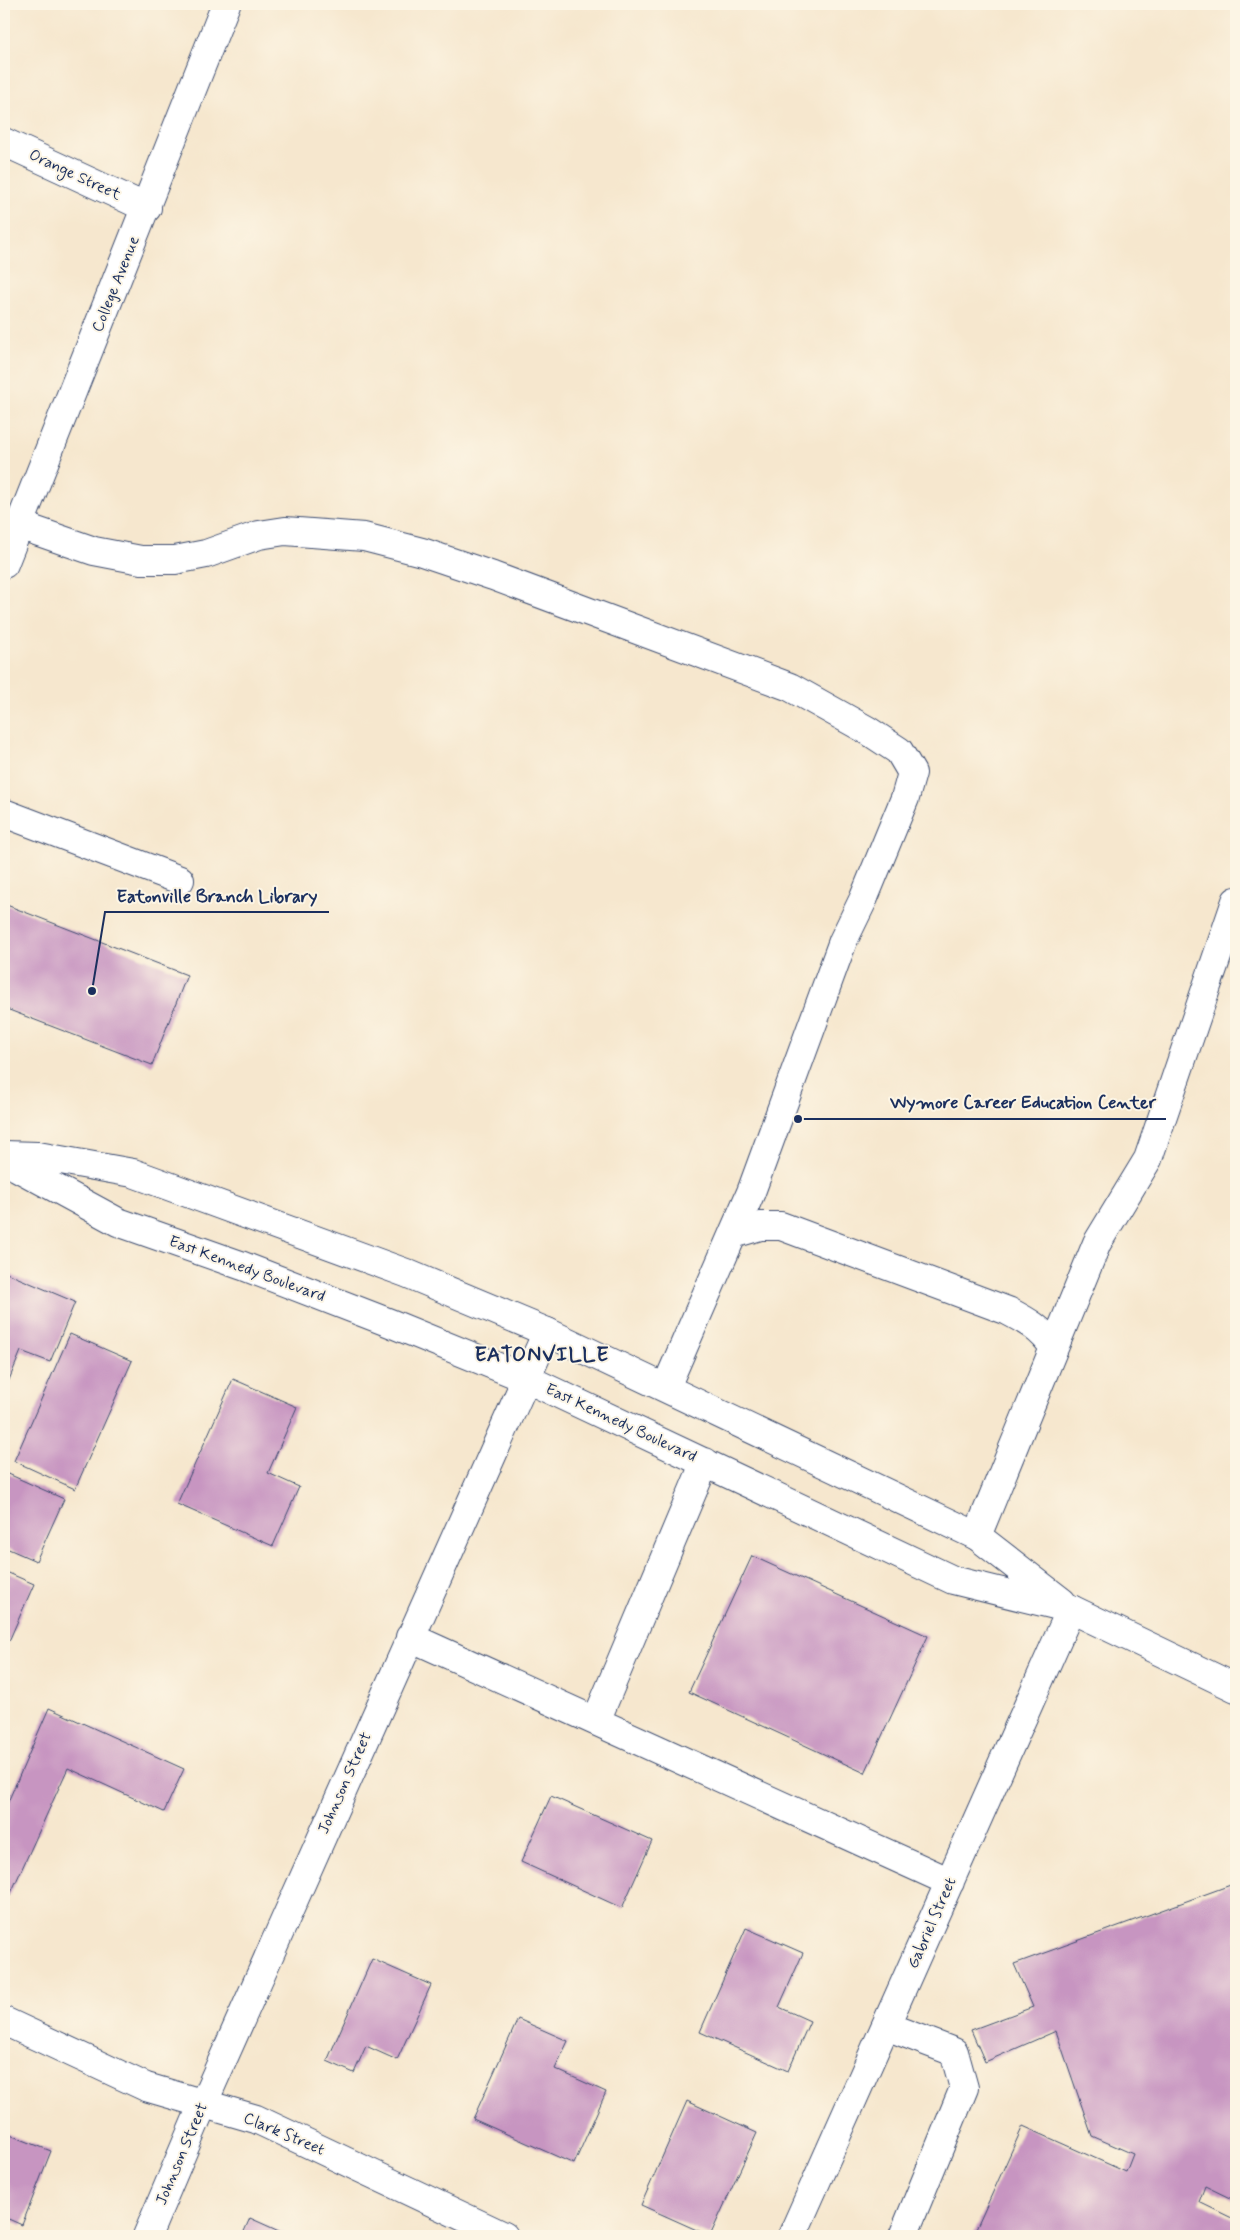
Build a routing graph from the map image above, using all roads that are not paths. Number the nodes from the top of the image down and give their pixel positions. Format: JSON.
{"nodes":[{"id":1,"x":226,"y":4,"type":"edge"},
{"id":2,"x":4,"y":142,"type":"edge"},
{"id":3,"x":146,"y":208,"type":"junction"},
{"id":4,"x":20,"y":525,"type":"junction"},
{"id":5,"x":4,"y":564,"type":"edge"},
{"id":6,"x":4,"y":813,"type":"edge"},
{"id":7,"x":180,"y":880,"type":"dead end"},
{"id":8,"x":1236,"y":901,"type":"edge"},
{"id":9,"x":4,"y":1155,"type":"edge"},
{"id":10,"x":4,"y":1160,"type":"edge"},
{"id":11,"x":733,"y":1234,"type":"junction"},
{"id":12,"x":546,"y":1332,"type":"junction"},
{"id":13,"x":1054,"y":1348,"type":"junction"},
{"id":14,"x":525,"y":1378,"type":"junction"},
{"id":15,"x":666,"y":1387,"type":"junction"},
{"id":16,"x":705,"y":1462,"type":"junction"},
{"id":17,"x":977,"y":1536,"type":"junction"},
{"id":18,"x":1071,"y":1609,"type":"junction"},
{"id":19,"x":410,"y":1637,"type":"junction"},
{"id":20,"x":1236,"y":1688,"type":"edge"},
{"id":21,"x":596,"y":1721,"type":"junction"},
{"id":22,"x":950,"y":1882,"type":"junction"},
{"id":23,"x":4,"y":2021,"type":"edge"},
{"id":24,"x":886,"y":2026,"type":"junction"},
{"id":25,"x":203,"y":2104,"type":"junction"},
{"id":26,"x":147,"y":2236,"type":"edge"},
{"id":27,"x":504,"y":2236,"type":"edge"},
{"id":28,"x":792,"y":2236,"type":"edge"},
{"id":29,"x":903,"y":2236,"type":"edge"}],
"edges":[{"from":1,"to":3,"type":"street","name":"College Avenue"},
{"from":2,"to":3,"type":"street","name":"Orange Street"},
{"from":3,"to":4,"type":"street","name":"College Avenue"},
{"from":4,"to":5,"type":"street","name":"College Avenue"},
{"from":4,"to":11,"type":"street"},
{"from":6,"to":7,"type":"street"},
{"from":8,"to":13,"type":"street"},
{"from":9,"to":12,"type":"street"},
{"from":10,"to":14,"type":"street","name":"East Kennedy Boulevard"},
{"from":11,"to":13,"type":"street"},
{"from":11,"to":15,"type":"street"},
{"from":12,"to":14,"type":"street","name":"Johnson Street"},
{"from":12,"to":15,"type":"street"},
{"from":13,"to":17,"type":"street"},
{"from":14,"to":16,"type":"street","name":"East Kennedy Boulevard"},
{"from":14,"to":19,"type":"street","name":"Johnson Street"},
{"from":15,"to":17,"type":"street"},
{"from":16,"to":18,"type":"street","name":"East Kennedy Boulevard"},
{"from":16,"to":21,"type":"street"},
{"from":17,"to":18,"type":"street"},
{"from":18,"to":20,"type":"street","name":"East Kennedy Boulevard"},
{"from":18,"to":22,"type":"street","name":"Gabriel Street"},
{"from":19,"to":21,"type":"street"},
{"from":19,"to":25,"type":"street","name":"Johnson Street"},
{"from":21,"to":22,"type":"street"},
{"from":22,"to":24,"type":"street","name":"Gabriel Street"},
{"from":23,"to":25,"type":"street","name":"Clark Street"},
{"from":24,"to":28,"type":"street","name":"Gabriel Street"},
{"from":24,"to":29,"type":"street"},
{"from":25,"to":26,"type":"street","name":"Johnson Street"},
{"from":25,"to":27,"type":"street","name":"Clark Street"}]}
